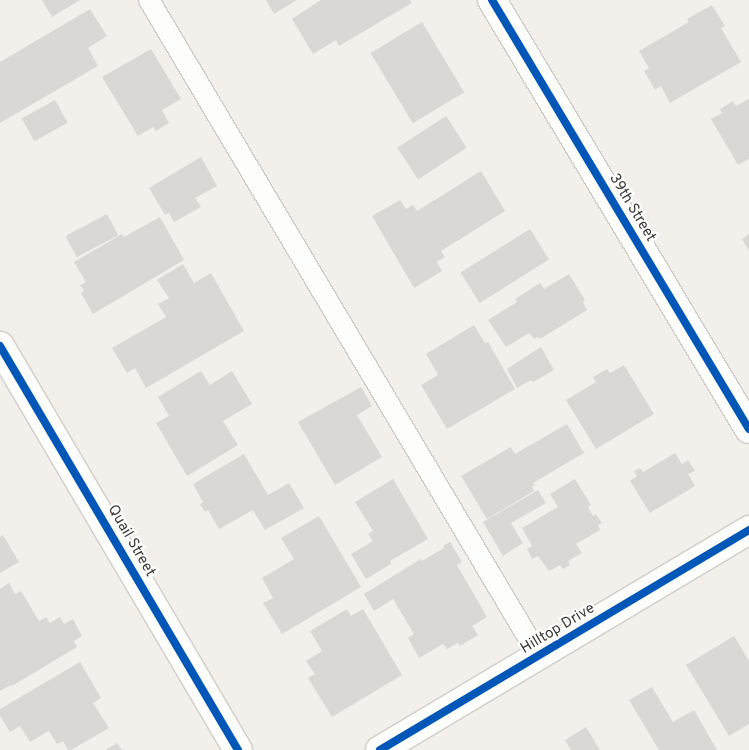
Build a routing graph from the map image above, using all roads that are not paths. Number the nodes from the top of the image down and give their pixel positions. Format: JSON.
{"nodes":[{"id":1,"x":149,"y":0,"type":"edge"},
{"id":2,"x":492,"y":0,"type":"edge"},
{"id":3,"x":0,"y":346,"type":"edge"},
{"id":4,"x":749,"y":429,"type":"edge"},
{"id":5,"x":749,"y":530,"type":"edge"},
{"id":6,"x":539,"y":656,"type":"junction"},
{"id":7,"x":238,"y":750,"type":"edge"},
{"id":8,"x":380,"y":750,"type":"edge"}],
"edges":[{"from":1,"to":6,"type":"lane"},
{"from":2,"to":4,"type":"street","name":"39th Street"},
{"from":3,"to":7,"type":"street","name":"Quail Street"},
{"from":5,"to":6,"type":"street","name":"Hilltop Drive"},
{"from":6,"to":8,"type":"street","name":"Hilltop Drive"}]}
